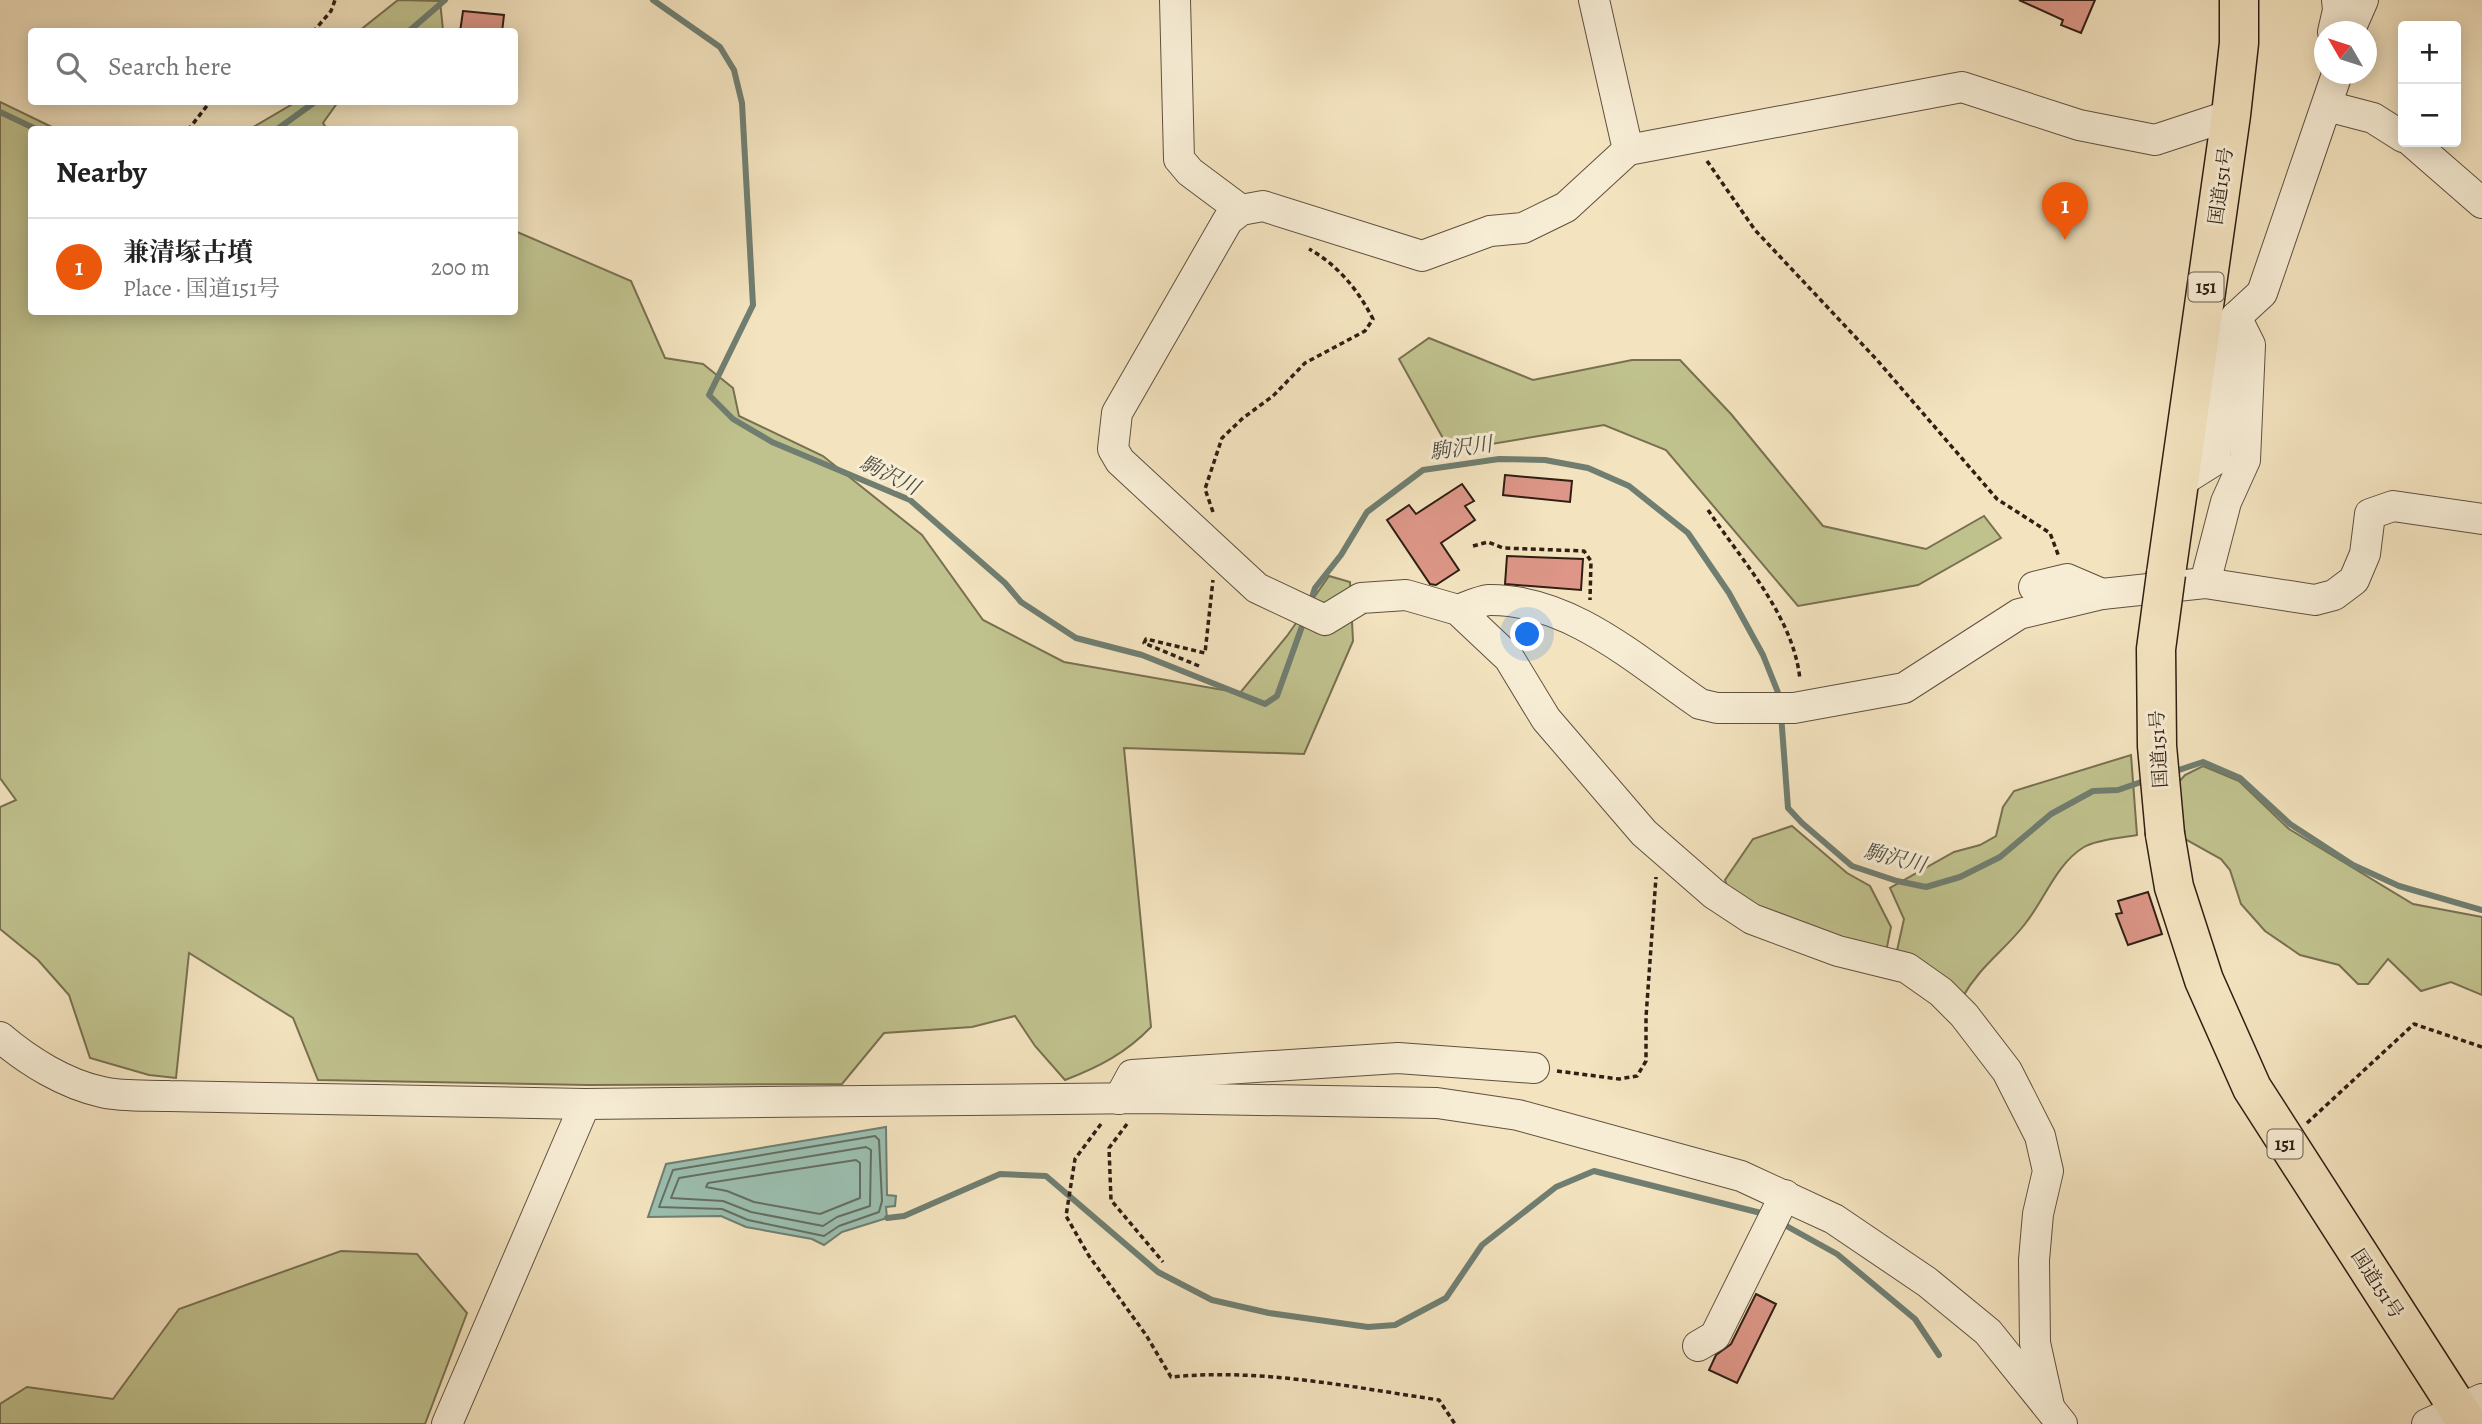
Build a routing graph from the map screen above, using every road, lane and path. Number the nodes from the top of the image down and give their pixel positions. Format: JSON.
{"nodes":[{"id":1,"x":335,"y":0,"type":"edge"},
{"id":2,"x":1175,"y":0,"type":"edge"},
{"id":3,"x":1594,"y":0,"type":"edge"},
{"id":4,"x":2239,"y":0,"type":"edge"},
{"id":5,"x":2337,"y":0,"type":"edge"},
{"id":6,"x":2363,"y":0,"type":"edge"},
{"id":7,"x":2336,"y":21,"type":"edge"},
{"id":8,"x":2354,"y":21,"type":"edge"},
{"id":9,"x":316,"y":28,"type":"edge"},
{"id":10,"x":2334,"y":84,"type":"edge"},
{"id":11,"x":208,"y":105,"type":"edge"},
{"id":12,"x":2327,"y":106,"type":"junction"},
{"id":13,"x":2231,"y":115,"type":"junction"},
{"id":14,"x":191,"y":126,"type":"edge"},
{"id":15,"x":2398,"y":133,"type":"edge"},
{"id":16,"x":1689,"y":136,"type":"junction"},
{"id":17,"x":2418,"y":147,"type":"edge"},
{"id":18,"x":1628,"y":150,"type":"junction"},
{"id":19,"x":2482,"y":203,"type":"edge"},
{"id":20,"x":1241,"y":210,"type":"junction"},
{"id":21,"x":1305,"y":246,"type":"dead end"},
{"id":22,"x":2236,"y":317,"type":"junction"},
{"id":23,"x":2177,"y":484,"type":"junction"},
{"id":24,"x":1708,"y":510,"type":"dead end"},
{"id":25,"x":2482,"y":519,"type":"edge"},
{"id":26,"x":1216,"y":522,"type":"dead end"},
{"id":27,"x":1473,"y":546,"type":"dead end"},
{"id":28,"x":1213,"y":579,"type":"dead end"},
{"id":29,"x":2067,"y":579,"type":"junction"},
{"id":30,"x":2205,"y":583,"type":"junction"},
{"id":31,"x":2034,"y":587,"type":"dead end"},
{"id":32,"x":2102,"y":594,"type":"junction"},
{"id":33,"x":1458,"y":610,"type":"junction"},
{"id":34,"x":1590,"y":627,"type":"junction"},
{"id":35,"x":1199,"y":666,"type":"dead end"},
{"id":36,"x":1789,"y":708,"type":"junction"},
{"id":37,"x":1660,"y":850,"type":"junction"},
{"id":38,"x":2482,"y":1047,"type":"edge"},
{"id":39,"x":5,"y":1053,"type":"edge"},
{"id":40,"x":1534,"y":1068,"type":"joint"},
{"id":41,"x":1133,"y":1099,"type":"junction"},
{"id":42,"x":585,"y":1104,"type":"junction"},
{"id":43,"x":2285,"y":1143,"type":"junction"},
{"id":44,"x":1783,"y":1200,"type":"junction"},
{"id":45,"x":1163,"y":1262,"type":"dead end"},
{"id":46,"x":1699,"y":1346,"type":"dead end"},
{"id":47,"x":2055,"y":1415,"type":"edge"},
{"id":48,"x":2459,"y":1415,"type":"edge"},
{"id":49,"x":447,"y":1424,"type":"edge"},
{"id":50,"x":1455,"y":1424,"type":"edge"}],
"edges":[{"from":1,"to":9,"type":"path"},
{"from":2,"to":20,"type":"street"},
{"from":3,"to":18,"type":"street"},
{"from":4,"to":13,"type":"highway","name":"国道151号","number":"151"},
{"from":5,"to":7,"type":"street"},
{"from":6,"to":8,"type":"street"},
{"from":10,"to":12,"type":"street"},
{"from":11,"to":14,"type":"path"},
{"from":12,"to":15,"type":"street"},
{"from":12,"to":22,"type":"street"},
{"from":13,"to":16,"type":"street"},
{"from":13,"to":23,"type":"highway","name":"国道151号","number":"151"},
{"from":16,"to":18,"type":"street"},
{"from":16,"to":29,"type":"path"},
{"from":17,"to":19,"type":"street"},
{"from":18,"to":20,"type":"street"},
{"from":20,"to":33,"type":"street"},
{"from":21,"to":26,"type":"path"},
{"from":22,"to":23,"type":"street"},
{"from":22,"to":30,"type":"street"},
{"from":23,"to":43,"type":"highway","name":"国道151号","number":"151","bridge":true},
{"from":24,"to":36,"type":"path"},
{"from":25,"to":30,"type":"street"},
{"from":27,"to":34,"type":"path"},
{"from":28,"to":35,"type":"path"},
{"from":29,"to":31,"type":"street"},
{"from":29,"to":32,"type":"street"},
{"from":30,"to":32,"type":"street"},
{"from":32,"to":36,"type":"street"},
{"from":33,"to":34,"type":"street"},
{"from":33,"to":37,"type":"street"},
{"from":34,"to":36,"type":"street"},
{"from":37,"to":40,"type":"path"},
{"from":37,"to":47,"type":"street"},
{"from":38,"to":43,"type":"path"},
{"from":39,"to":42,"type":"street"},
{"from":40,"to":41,"type":"street"},
{"from":41,"to":42,"type":"street"},
{"from":41,"to":44,"type":"street"},
{"from":41,"to":45,"type":"path"},
{"from":41,"to":50,"type":"path"},
{"from":42,"to":49,"type":"street"},
{"from":43,"to":48,"type":"highway","name":"国道151号","number":"151"},
{"from":44,"to":46,"type":"street"},
{"from":44,"to":47,"type":"street"}]}
